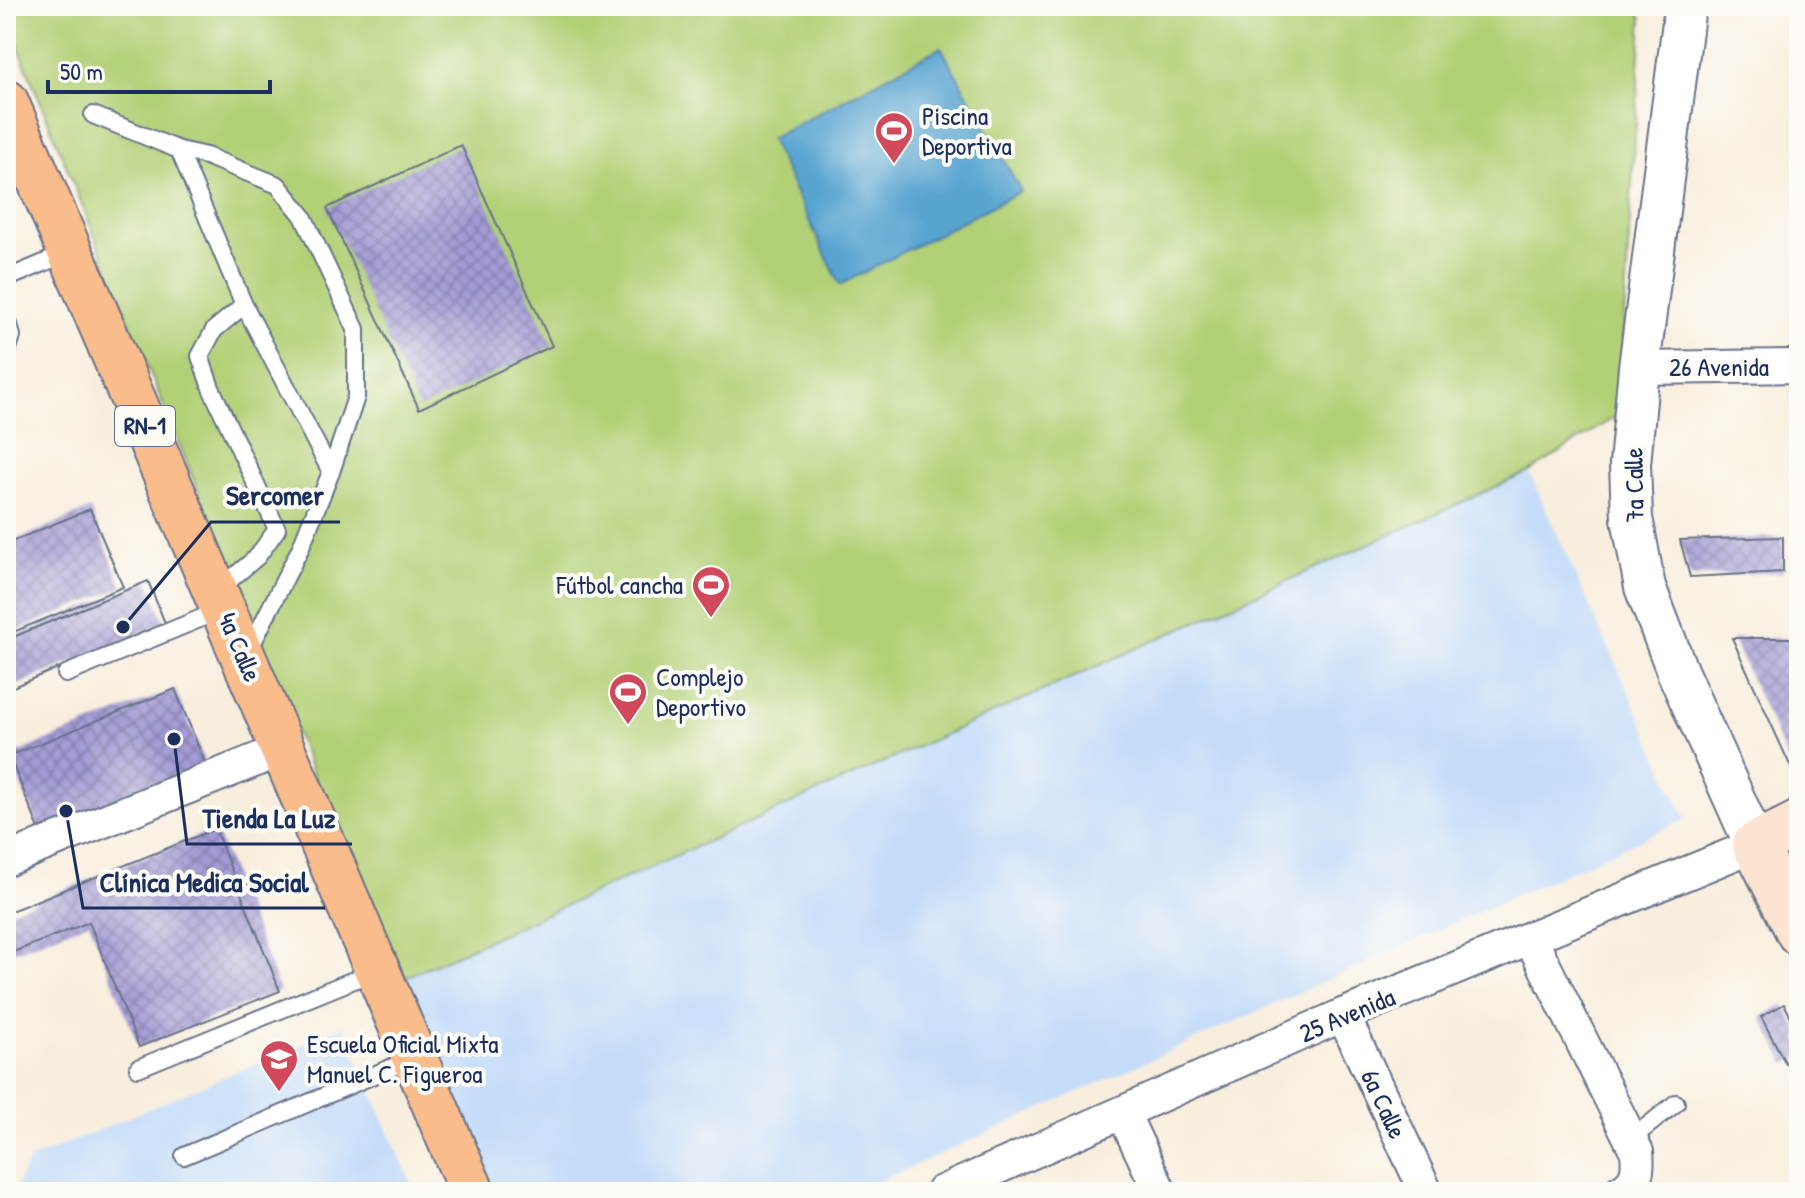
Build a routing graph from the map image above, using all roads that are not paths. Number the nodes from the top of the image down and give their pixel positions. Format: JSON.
{"nodes":[{"id":1,"x":1685,"y":6,"type":"edge"},
{"id":2,"x":6,"y":102,"type":"edge"},
{"id":3,"x":93,"y":115,"type":"dead end"},
{"id":4,"x":6,"y":148,"type":"edge"},
{"id":5,"x":179,"y":150,"type":"junction"},
{"id":6,"x":53,"y":259,"type":"junction"},
{"id":7,"x":6,"y":279,"type":"edge"},
{"id":8,"x":244,"y":305,"type":"junction"},
{"id":9,"x":6,"y":314,"type":"edge"},
{"id":10,"x":6,"y":354,"type":"edge"},
{"id":11,"x":1799,"y":366,"type":"edge"},
{"id":12,"x":1639,"y":368,"type":"junction"},
{"id":13,"x":331,"y":472,"type":"junction"},
{"id":14,"x":277,"y":529,"type":"junction"},
{"id":15,"x":300,"y":549,"type":"junction"},
{"id":16,"x":211,"y":604,"type":"junction"},
{"id":17,"x":245,"y":659,"type":"junction"},
{"id":18,"x":66,"y":674,"type":"dead end"},
{"id":19,"x":273,"y":753,"type":"junction"},
{"id":20,"x":1799,"y":823,"type":"edge"},
{"id":21,"x":1755,"y":845,"type":"junction"},
{"id":22,"x":1799,"y":850,"type":"edge"},
{"id":23,"x":6,"y":860,"type":"edge"},
{"id":24,"x":1799,"y":933,"type":"edge"},
{"id":25,"x":1531,"y":939,"type":"junction"},
{"id":26,"x":356,"y":979,"type":"junction"},
{"id":27,"x":1343,"y":1015,"type":"junction"},
{"id":28,"x":395,"y":1066,"type":"junction"},
{"id":29,"x":138,"y":1068,"type":"dead end"},
{"id":30,"x":1676,"y":1103,"type":"dead end"},
{"id":31,"x":1123,"y":1113,"type":"junction"},
{"id":32,"x":1631,"y":1139,"type":"junction"},
{"id":33,"x":184,"y":1156,"type":"dead end"},
{"id":34,"x":955,"y":1189,"type":"edge"},
{"id":35,"x":1424,"y":1191,"type":"edge"},
{"id":36,"x":449,"y":1192,"type":"edge"},
{"id":37,"x":472,"y":1192,"type":"edge"},
{"id":38,"x":1160,"y":1192,"type":"edge"},
{"id":39,"x":1619,"y":1192,"type":"edge"}],
"edges":[{"from":1,"to":12,"type":"street","name":"7a Calle"},
{"from":2,"to":16,"type":"main road","name":"4a Calle","number":"RN-1"},
{"from":3,"to":5,"type":"lane"},
{"from":4,"to":6,"type":"main road","name":"4a Calle","number":"RN-1"},
{"from":5,"to":8,"type":"lane"},
{"from":5,"to":13,"type":"lane"},
{"from":6,"to":7,"type":"lane"},
{"from":6,"to":16,"type":"main road","name":"4a Calle","number":"RN-1"},
{"from":8,"to":13,"type":"lane"},
{"from":8,"to":14,"type":"lane"},
{"from":9,"to":10,"type":"lane"},
{"from":11,"to":12,"type":"street","name":"26 Avenida"},
{"from":12,"to":21,"type":"street","name":"7a Calle"},
{"from":13,"to":15,"type":"lane"},
{"from":14,"to":15,"type":"lane"},
{"from":14,"to":16,"type":"lane"},
{"from":15,"to":17,"type":"lane"},
{"from":16,"to":17,"type":"main road","name":"4a Calle","number":"RN-1"},
{"from":16,"to":18,"type":"lane"},
{"from":16,"to":19,"type":"main road","name":"4a Calle","number":"RN-1"},
{"from":17,"to":19,"type":"main road","name":"4a Calle","number":"RN-1"},
{"from":19,"to":23,"type":"street"},
{"from":19,"to":26,"type":"main road","name":"4a Calle","number":"RN-1"},
{"from":19,"to":37,"type":"main road","name":"4a Calle","number":"RN-1"},
{"from":20,"to":21,"type":"main road","name":"25 Avenida"},
{"from":21,"to":22,"type":"main road","name":"25 Avenida"},
{"from":21,"to":24,"type":"main road","name":"7a Calle"},
{"from":21,"to":25,"type":"street","name":"25 Avenida"},
{"from":25,"to":27,"type":"street","name":"25 Avenida"},
{"from":25,"to":32,"type":"street"},
{"from":26,"to":28,"type":"main road","name":"4a Calle","number":"RN-1"},
{"from":26,"to":29,"type":"lane"},
{"from":27,"to":31,"type":"street","name":"25 Avenida"},
{"from":27,"to":35,"type":"street","name":"6a Calle"},
{"from":28,"to":33,"type":"lane"},
{"from":28,"to":36,"type":"main road","name":"4a Calle","number":"RN-1"},
{"from":30,"to":32,"type":"lane"},
{"from":31,"to":34,"type":"street","name":"25 Avenida"},
{"from":31,"to":38,"type":"street"},
{"from":32,"to":39,"type":"street"}]}
